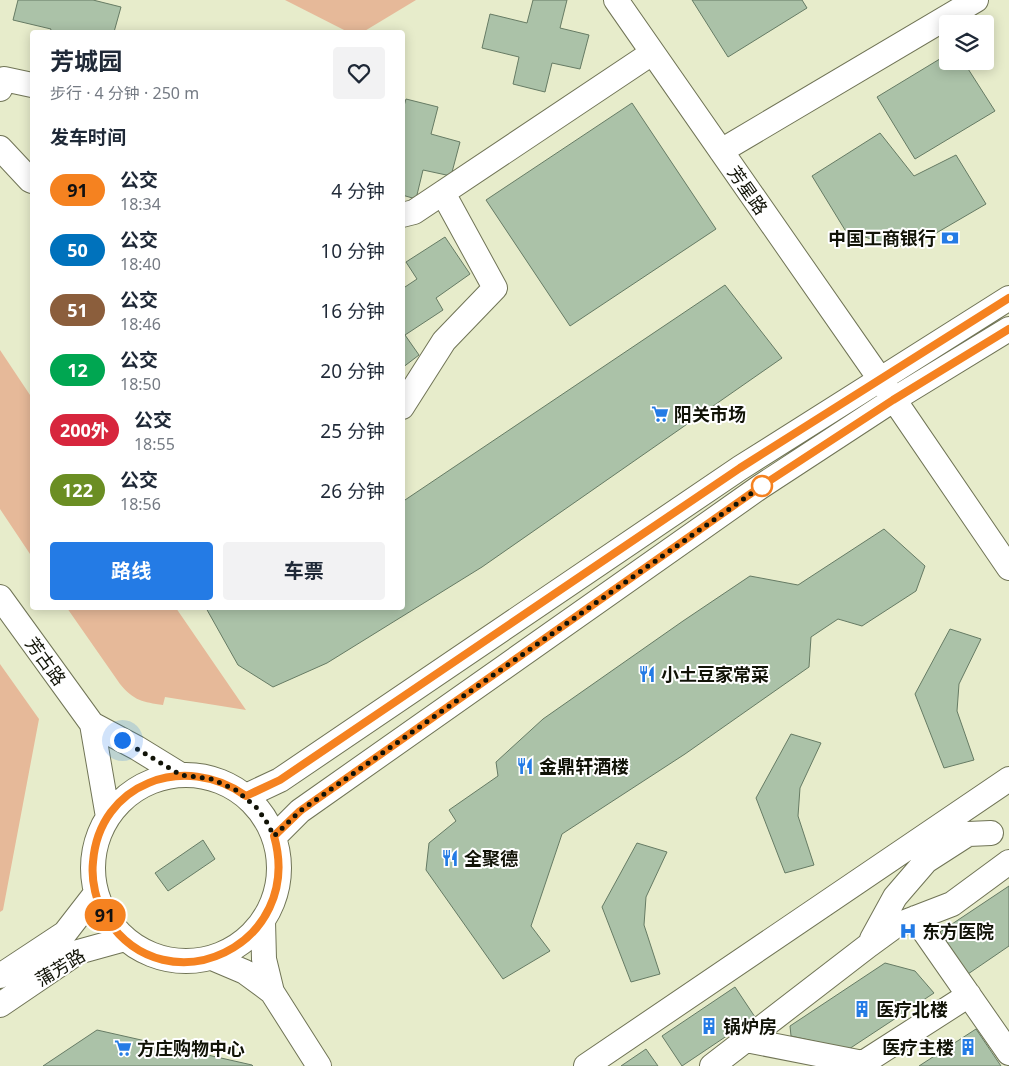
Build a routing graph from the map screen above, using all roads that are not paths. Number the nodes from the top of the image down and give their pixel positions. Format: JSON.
{"nodes":[{"id":1,"x":616,"y":0,"type":"edge"},
{"id":2,"x":976,"y":0,"type":"edge"},
{"id":3,"x":652,"y":52,"type":"junction"},
{"id":4,"x":30,"y":85,"type":"edge"},
{"id":5,"x":0,"y":89,"type":"edge"},
{"id":6,"x":0,"y":148,"type":"edge"},
{"id":7,"x":721,"y":151,"type":"junction"},
{"id":8,"x":30,"y":180,"type":"edge"},
{"id":9,"x":443,"y":193,"type":"junction"},
{"id":10,"x":405,"y":214,"type":"edge"},
{"id":11,"x":1009,"y":298,"type":"edge"},
{"id":12,"x":1009,"y":328,"type":"edge"},
{"id":13,"x":880,"y":378,"type":"junction"},
{"id":14,"x":893,"y":400,"type":"junction"},
{"id":15,"x":405,"y":402,"type":"edge"},
{"id":16,"x":1009,"y":568,"type":"edge"},
{"id":17,"x":0,"y":597,"type":"edge"},
{"id":18,"x":92,"y":724,"type":"junction"},
{"id":19,"x":181,"y":775,"type":"junction"},
{"id":20,"x":1009,"y":778,"type":"edge"},
{"id":21,"x":246,"y":796,"type":"junction"},
{"id":22,"x":108,"y":817,"type":"junction"},
{"id":23,"x":991,"y":833,"type":"dead end"},
{"id":24,"x":274,"y":836,"type":"junction"},
{"id":25,"x":1009,"y":862,"type":"edge"},
{"id":26,"x":96,"y":893,"type":"junction"},
{"id":27,"x":915,"y":918,"type":"junction"},
{"id":28,"x":263,"y":921,"type":"junction"},
{"id":29,"x":124,"y":939,"type":"junction"},
{"id":30,"x":869,"y":945,"type":"junction"},
{"id":31,"x":212,"y":958,"type":"junction"},
{"id":32,"x":0,"y":976,"type":"edge"},
{"id":33,"x":272,"y":992,"type":"junction"},
{"id":34,"x":969,"y":995,"type":"junction"},
{"id":35,"x":0,"y":1005,"type":"edge"},
{"id":36,"x":746,"y":1040,"type":"junction"},
{"id":37,"x":1009,"y":1053,"type":"edge"},
{"id":38,"x":319,"y":1066,"type":"edge"},
{"id":39,"x":586,"y":1066,"type":"edge"},
{"id":40,"x":712,"y":1066,"type":"edge"}],
"edges":[{"from":1,"to":3,"type":"street","name":"芳星路"},
{"from":2,"to":7,"type":"street"},
{"from":3,"to":7,"type":"street","name":"芳星路"},
{"from":3,"to":9,"type":"street"},
{"from":4,"to":5,"type":"street"},
{"from":6,"to":8,"type":"street"},
{"from":7,"to":13,"type":"street","name":"芳星路"},
{"from":9,"to":10,"type":"street"},
{"from":9,"to":15,"type":"street"},
{"from":11,"to":13,"type":"street"},
{"from":12,"to":14,"type":"street"},
{"from":13,"to":14,"type":"street","name":"芳星路"},
{"from":13,"to":21,"type":"street"},
{"from":14,"to":16,"type":"street"},
{"from":14,"to":24,"type":"street"},
{"from":17,"to":18,"type":"street","name":"芳古路"},
{"from":18,"to":19,"type":"street"},
{"from":18,"to":22,"type":"street"},
{"from":19,"to":21,"type":"street"},
{"from":19,"to":22,"type":"street"},
{"from":20,"to":39,"type":"street"},
{"from":21,"to":24,"type":"street"},
{"from":22,"to":26,"type":"street"},
{"from":23,"to":30,"type":"street"},
{"from":24,"to":28,"type":"street"},
{"from":25,"to":27,"type":"street"},
{"from":26,"to":29,"type":"street"},
{"from":26,"to":32,"type":"street","name":"蒲芳路"},
{"from":27,"to":30,"type":"street"},
{"from":27,"to":34,"type":"street"},
{"from":28,"to":31,"type":"street"},
{"from":28,"to":33,"type":"street"},
{"from":29,"to":31,"type":"street"},
{"from":29,"to":35,"type":"street","name":"蒲芳路"},
{"from":30,"to":36,"type":"street"},
{"from":31,"to":33,"type":"street"},
{"from":33,"to":38,"type":"street"},
{"from":34,"to":36,"type":"street"},
{"from":34,"to":37,"type":"street"},
{"from":36,"to":40,"type":"street"}]}
